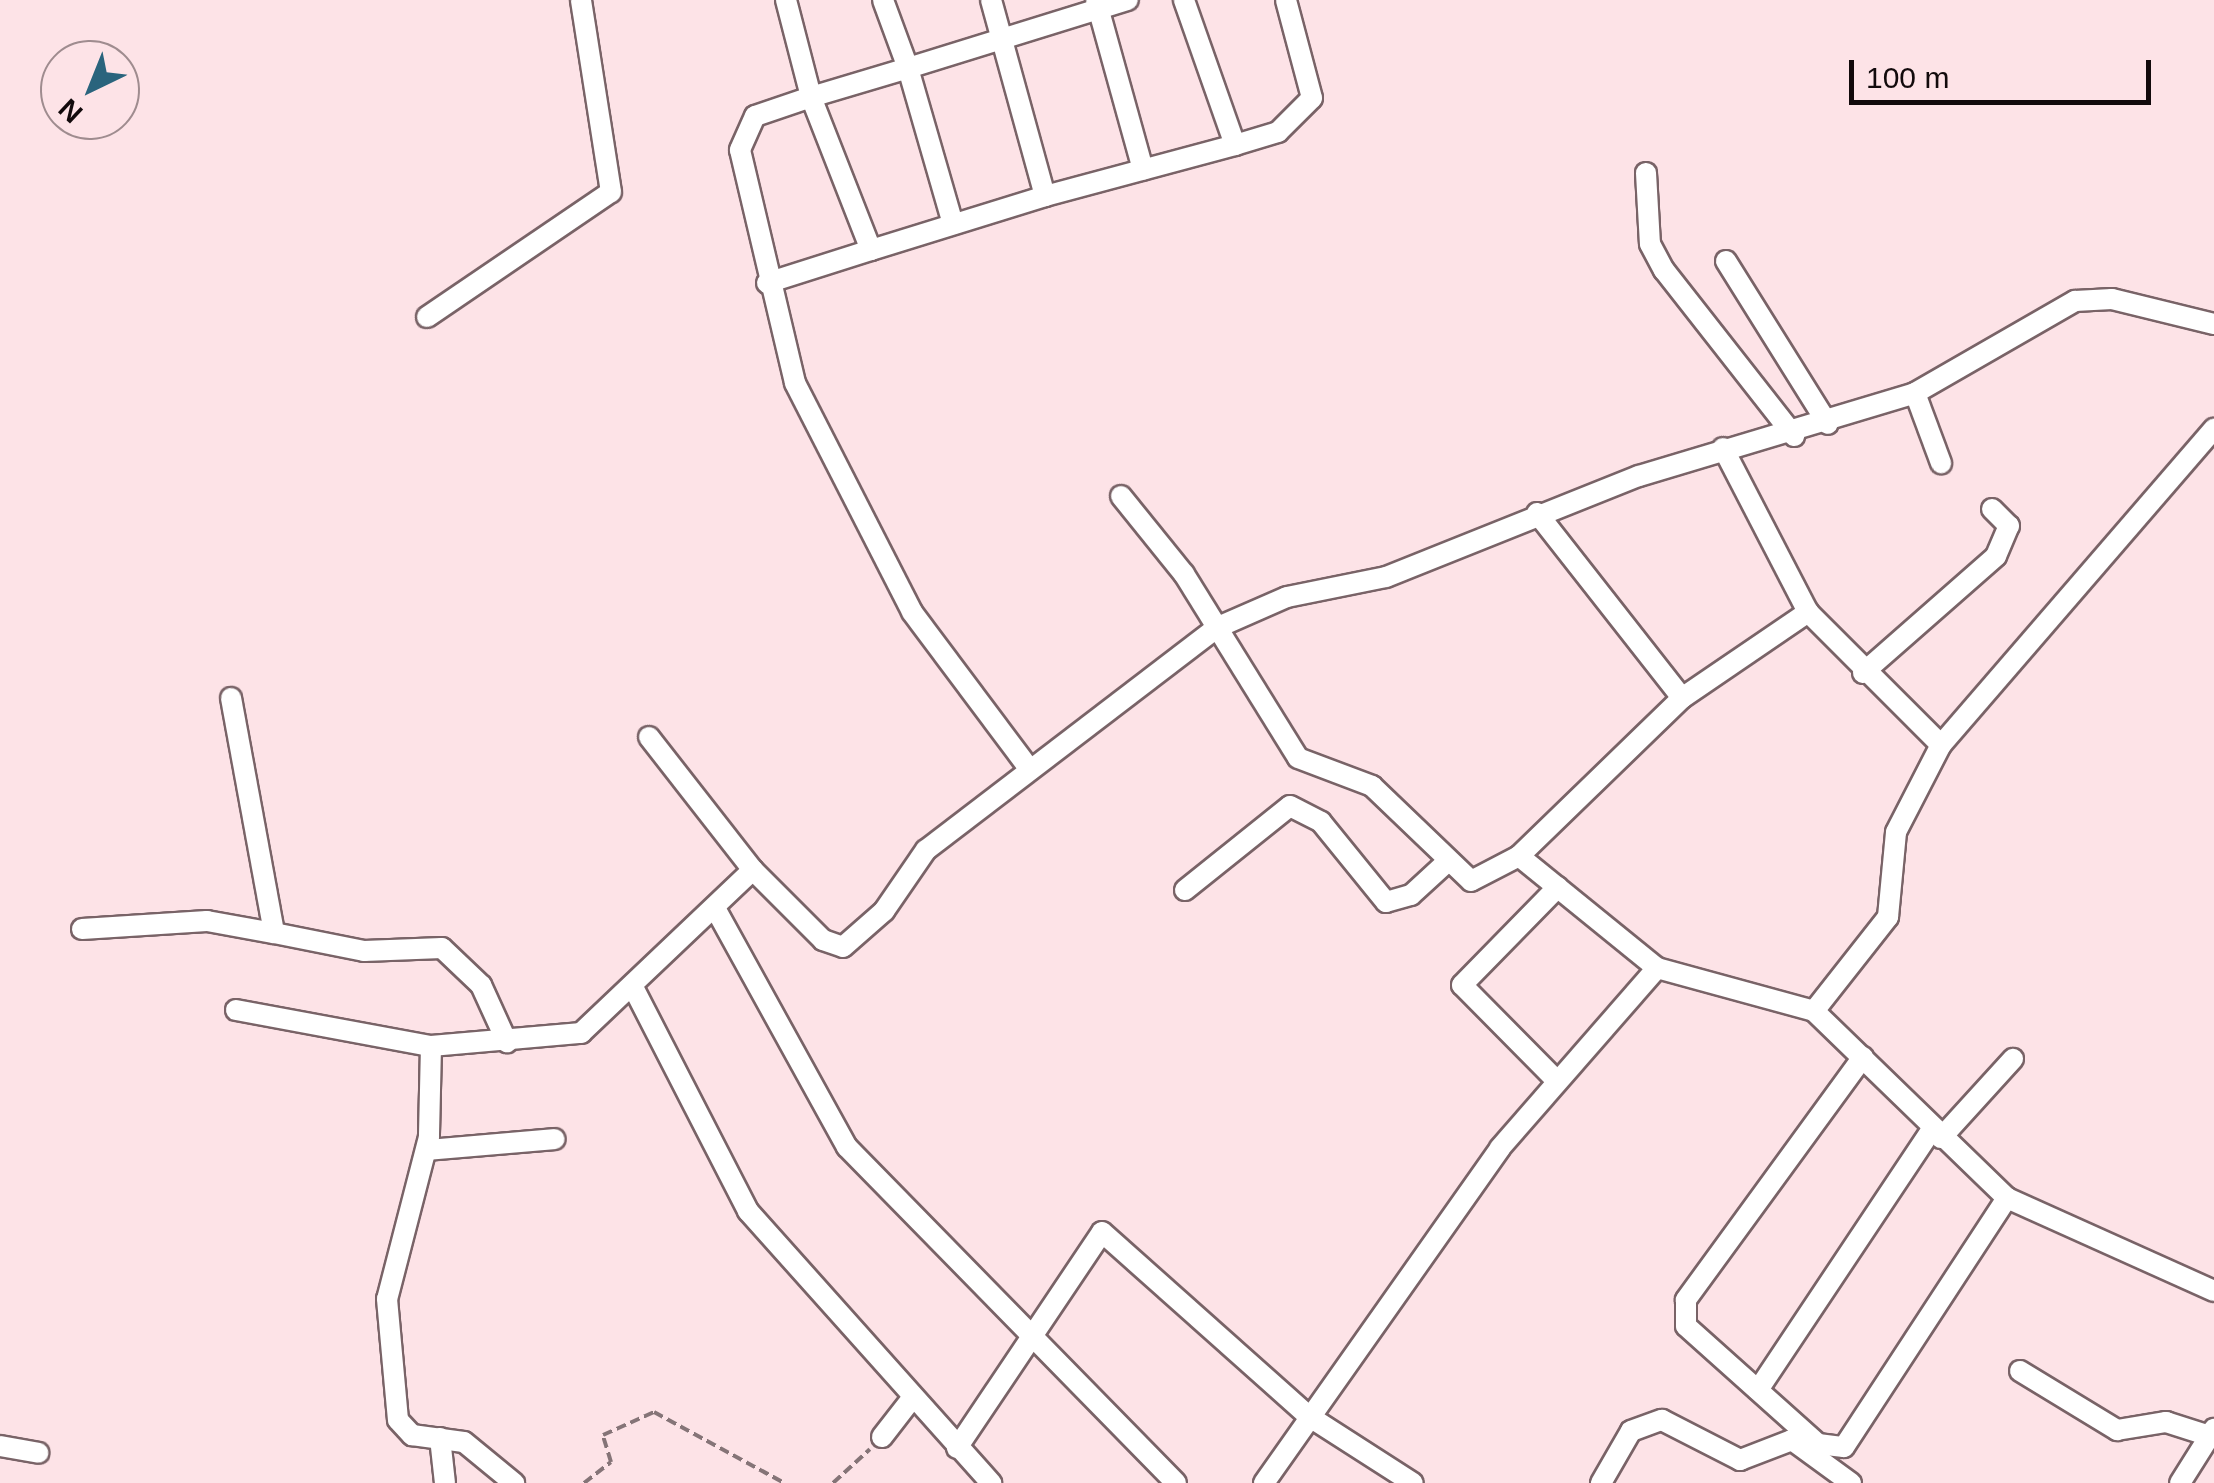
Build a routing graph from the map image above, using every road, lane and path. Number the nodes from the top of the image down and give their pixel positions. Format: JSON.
{"nodes":[{"id":1,"x":581,"y":0,"type":"edge"},
{"id":2,"x":786,"y":0,"type":"edge"},
{"id":3,"x":883,"y":0,"type":"edge"},
{"id":4,"x":992,"y":0,"type":"edge"},
{"id":5,"x":1128,"y":0,"type":"edge"},
{"id":6,"x":1184,"y":0,"type":"edge"},
{"id":7,"x":1286,"y":0,"type":"edge"},
{"id":8,"x":1098,"y":5,"type":"edge"},
{"id":9,"x":1004,"y":38,"type":"junction"},
{"id":10,"x":908,"y":68,"type":"junction"},
{"id":11,"x":811,"y":97,"type":"junction"},
{"id":12,"x":1235,"y":146,"type":"junction"},
{"id":13,"x":1144,"y":170,"type":"junction"},
{"id":14,"x":1646,"y":173,"type":"dead end"},
{"id":15,"x":1046,"y":196,"type":"junction"},
{"id":16,"x":953,"y":224,"type":"junction"},
{"id":17,"x":871,"y":250,"type":"junction"},
{"id":18,"x":1726,"y":261,"type":"dead end"},
{"id":19,"x":767,"y":283,"type":"junction"},
{"id":20,"x":427,"y":318,"type":"dead end"},
{"id":21,"x":2214,"y":324,"type":"edge"},
{"id":22,"x":1914,"y":393,"type":"junction"},
{"id":23,"x":1828,"y":424,"type":"junction"},
{"id":24,"x":2214,"y":429,"type":"edge"},
{"id":25,"x":1794,"y":436,"type":"junction"},
{"id":26,"x":1724,"y":448,"type":"junction"},
{"id":27,"x":1941,"y":462,"type":"dead end"},
{"id":28,"x":1120,"y":496,"type":"dead end"},
{"id":29,"x":1992,"y":509,"type":"dead end"},
{"id":30,"x":1537,"y":513,"type":"junction"},
{"id":31,"x":1808,"y":612,"type":"junction"},
{"id":32,"x":1216,"y":628,"type":"junction"},
{"id":33,"x":1863,"y":674,"type":"junction"},
{"id":34,"x":231,"y":698,"type":"dead end"},
{"id":35,"x":1682,"y":698,"type":"junction"},
{"id":36,"x":649,"y":737,"type":"dead end"},
{"id":37,"x":1941,"y":745,"type":"junction"},
{"id":38,"x":1030,"y":770,"type":"junction"},
{"id":39,"x":1519,"y":856,"type":"junction"},
{"id":40,"x":1447,"y":862,"type":"junction"},
{"id":41,"x":753,"y":870,"type":"junction"},
{"id":42,"x":1558,"y":887,"type":"junction"},
{"id":43,"x":1185,"y":890,"type":"dead end"},
{"id":44,"x":714,"y":908,"type":"junction"},
{"id":45,"x":82,"y":928,"type":"dead end"},
{"id":46,"x":274,"y":933,"type":"junction"},
{"id":47,"x":1657,"y":968,"type":"junction"},
{"id":48,"x":632,"y":988,"type":"junction"},
{"id":49,"x":236,"y":1010,"type":"dead end"},
{"id":50,"x":1814,"y":1011,"type":"junction"},
{"id":51,"x":507,"y":1042,"type":"junction"},
{"id":52,"x":431,"y":1046,"type":"junction"},
{"id":53,"x":1863,"y":1057,"type":"junction"},
{"id":54,"x":2013,"y":1060,"type":"dead end"},
{"id":55,"x":1557,"y":1081,"type":"junction"},
{"id":56,"x":1937,"y":1133,"type":"junction"},
{"id":57,"x":555,"y":1138,"type":"dead end"},
{"id":58,"x":427,"y":1150,"type":"junction"},
{"id":59,"x":2007,"y":1198,"type":"junction"},
{"id":60,"x":2214,"y":1290,"type":"edge"},
{"id":61,"x":1027,"y":1334,"type":"junction"},
{"id":62,"x":2020,"y":1371,"type":"dead end"},
{"id":63,"x":1758,"y":1390,"type":"junction"},
{"id":64,"x":910,"y":1401,"type":"junction"},
{"id":65,"x":1310,"y":1417,"type":"junction"},
{"id":66,"x":2212,"y":1433,"type":"edge"},
{"id":67,"x":882,"y":1437,"type":"joint"},
{"id":68,"x":440,"y":1438,"type":"junction"},
{"id":69,"x":0,"y":1446,"type":"edge"},
{"id":70,"x":956,"y":1448,"type":"junction"},
{"id":71,"x":38,"y":1453,"type":"dead end"},
{"id":72,"x":444,"y":1483,"type":"edge"},
{"id":73,"x":514,"y":1483,"type":"edge"},
{"id":74,"x":584,"y":1483,"type":"edge"},
{"id":75,"x":784,"y":1483,"type":"edge"},
{"id":76,"x":833,"y":1483,"type":"edge"},
{"id":77,"x":991,"y":1483,"type":"edge"},
{"id":78,"x":1176,"y":1483,"type":"edge"},
{"id":79,"x":1264,"y":1483,"type":"edge"},
{"id":80,"x":1414,"y":1483,"type":"edge"},
{"id":81,"x":1601,"y":1483,"type":"edge"},
{"id":82,"x":1851,"y":1483,"type":"edge"},
{"id":83,"x":2180,"y":1483,"type":"edge"}],
"edges":[{"from":1,"to":20,"type":"street"},
{"from":2,"to":11,"type":"street"},
{"from":3,"to":10,"type":"street"},
{"from":4,"to":9,"type":"street"},
{"from":5,"to":8,"type":"street"},
{"from":6,"to":12,"type":"street"},
{"from":7,"to":12,"type":"street"},
{"from":8,"to":9,"type":"street"},
{"from":8,"to":13,"type":"street"},
{"from":9,"to":10,"type":"street"},
{"from":9,"to":15,"type":"street"},
{"from":10,"to":11,"type":"street"},
{"from":10,"to":16,"type":"street"},
{"from":11,"to":17,"type":"street"},
{"from":11,"to":19,"type":"street"},
{"from":12,"to":13,"type":"street"},
{"from":13,"to":15,"type":"street"},
{"from":14,"to":25,"type":"street"},
{"from":15,"to":16,"type":"street"},
{"from":16,"to":17,"type":"street"},
{"from":17,"to":19,"type":"street"},
{"from":18,"to":23,"type":"street"},
{"from":19,"to":38,"type":"street"},
{"from":21,"to":22,"type":"street"},
{"from":22,"to":23,"type":"street"},
{"from":22,"to":27,"type":"street"},
{"from":23,"to":25,"type":"street"},
{"from":24,"to":37,"type":"street"},
{"from":25,"to":26,"type":"street"},
{"from":26,"to":30,"type":"street"},
{"from":26,"to":31,"type":"street"},
{"from":28,"to":32,"type":"street"},
{"from":29,"to":33,"type":"street"},
{"from":30,"to":32,"type":"street"},
{"from":30,"to":35,"type":"street"},
{"from":31,"to":33,"type":"street"},
{"from":31,"to":35,"type":"street"},
{"from":32,"to":38,"type":"street"},
{"from":32,"to":40,"type":"street"},
{"from":33,"to":37,"type":"street"},
{"from":34,"to":46,"type":"street"},
{"from":35,"to":39,"type":"street"},
{"from":36,"to":41,"type":"street"},
{"from":37,"to":50,"type":"street"},
{"from":38,"to":41,"type":"street"},
{"from":39,"to":40,"type":"street"},
{"from":39,"to":42,"type":"street"},
{"from":40,"to":43,"type":"street"},
{"from":41,"to":44,"type":"street"},
{"from":42,"to":47,"type":"street"},
{"from":42,"to":55,"type":"street"},
{"from":44,"to":48,"type":"street"},
{"from":44,"to":61,"type":"street"},
{"from":45,"to":46,"type":"street"},
{"from":46,"to":51,"type":"street"},
{"from":47,"to":50,"type":"street"},
{"from":47,"to":55,"type":"street"},
{"from":48,"to":51,"type":"street"},
{"from":48,"to":64,"type":"street"},
{"from":49,"to":52,"type":"street"},
{"from":50,"to":53,"type":"street"},
{"from":51,"to":52,"type":"street"},
{"from":52,"to":58,"type":"street"},
{"from":53,"to":56,"type":"street"},
{"from":53,"to":63,"type":"street"},
{"from":54,"to":56,"type":"street"},
{"from":55,"to":65,"type":"street"},
{"from":56,"to":59,"type":"street"},
{"from":56,"to":63,"type":"street"},
{"from":57,"to":58,"type":"street"},
{"from":58,"to":68,"type":"street"},
{"from":59,"to":60,"type":"street"},
{"from":59,"to":63,"type":"street"},
{"from":61,"to":65,"type":"street"},
{"from":61,"to":70,"type":"street"},
{"from":61,"to":78,"type":"street"},
{"from":62,"to":66,"type":"street"},
{"from":64,"to":67,"type":"street"},
{"from":64,"to":70,"type":"street"},
{"from":65,"to":79,"type":"street"},
{"from":65,"to":80,"type":"street"},
{"from":66,"to":83,"type":"street"},
{"from":67,"to":76,"type":"path"},
{"from":68,"to":72,"type":"street"},
{"from":68,"to":73,"type":"street"},
{"from":69,"to":71,"type":"street"},
{"from":70,"to":77,"type":"street"},
{"from":74,"to":75,"type":"path"},
{"from":81,"to":82,"type":"street"}]}
